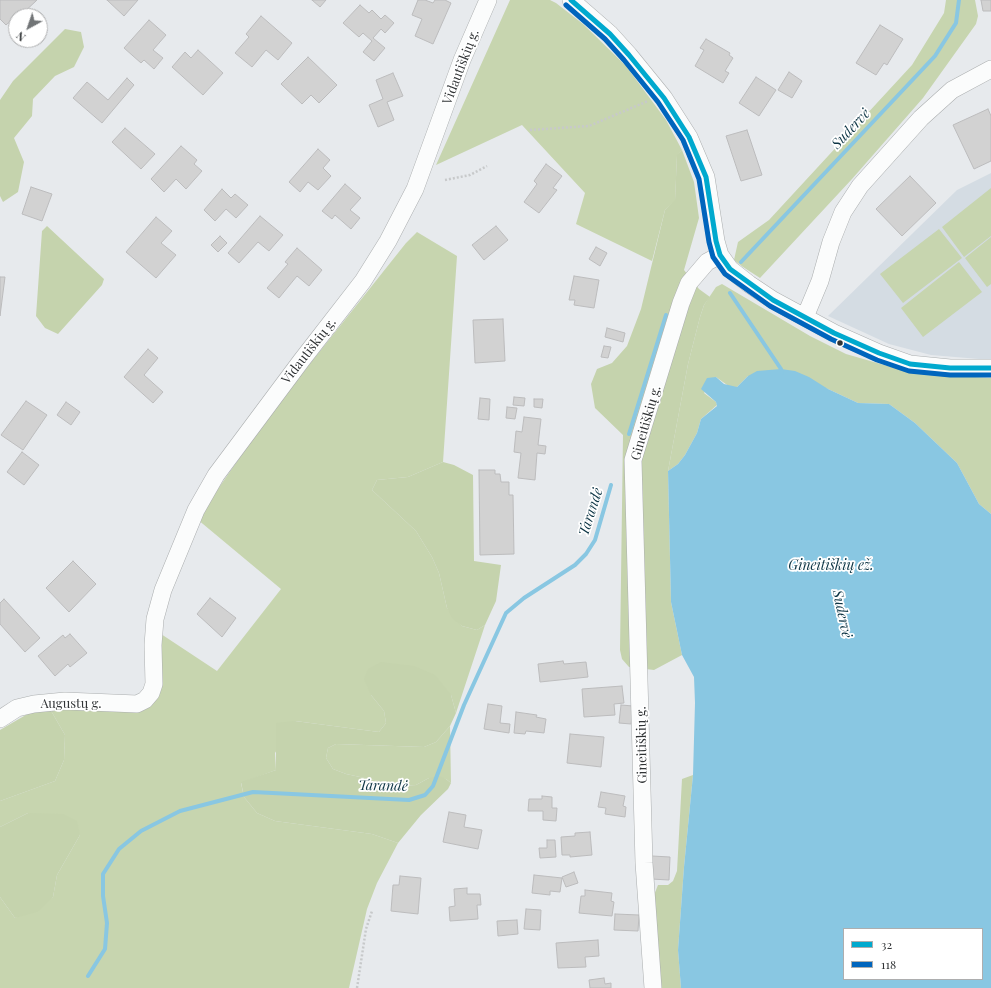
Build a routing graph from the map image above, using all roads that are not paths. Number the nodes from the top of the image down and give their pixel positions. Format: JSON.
{"nodes":[{"id":1,"x":488,"y":0,"type":"edge"},
{"id":2,"x":571,"y":0,"type":"edge"},
{"id":3,"x":991,"y":69,"type":"edge"},
{"id":4,"x":720,"y":255,"type":"junction"},
{"id":5,"x":805,"y":317,"type":"junction"},
{"id":6,"x":991,"y":368,"type":"edge"},
{"id":7,"x":145,"y":700,"type":"joint"},
{"id":8,"x":0,"y":719,"type":"edge"},
{"id":9,"x":653,"y":988,"type":"edge"}],
"edges":[{"from":1,"to":7,"type":"street","name":"Vidautiškių g."},
{"from":2,"to":4,"type":"street"},
{"from":3,"to":5,"type":"street"},
{"from":4,"to":5,"type":"street"},
{"from":4,"to":9,"type":"street","name":"Gineitiškių g."},
{"from":5,"to":6,"type":"street"},
{"from":7,"to":8,"type":"street","name":"Augustų g."}]}
